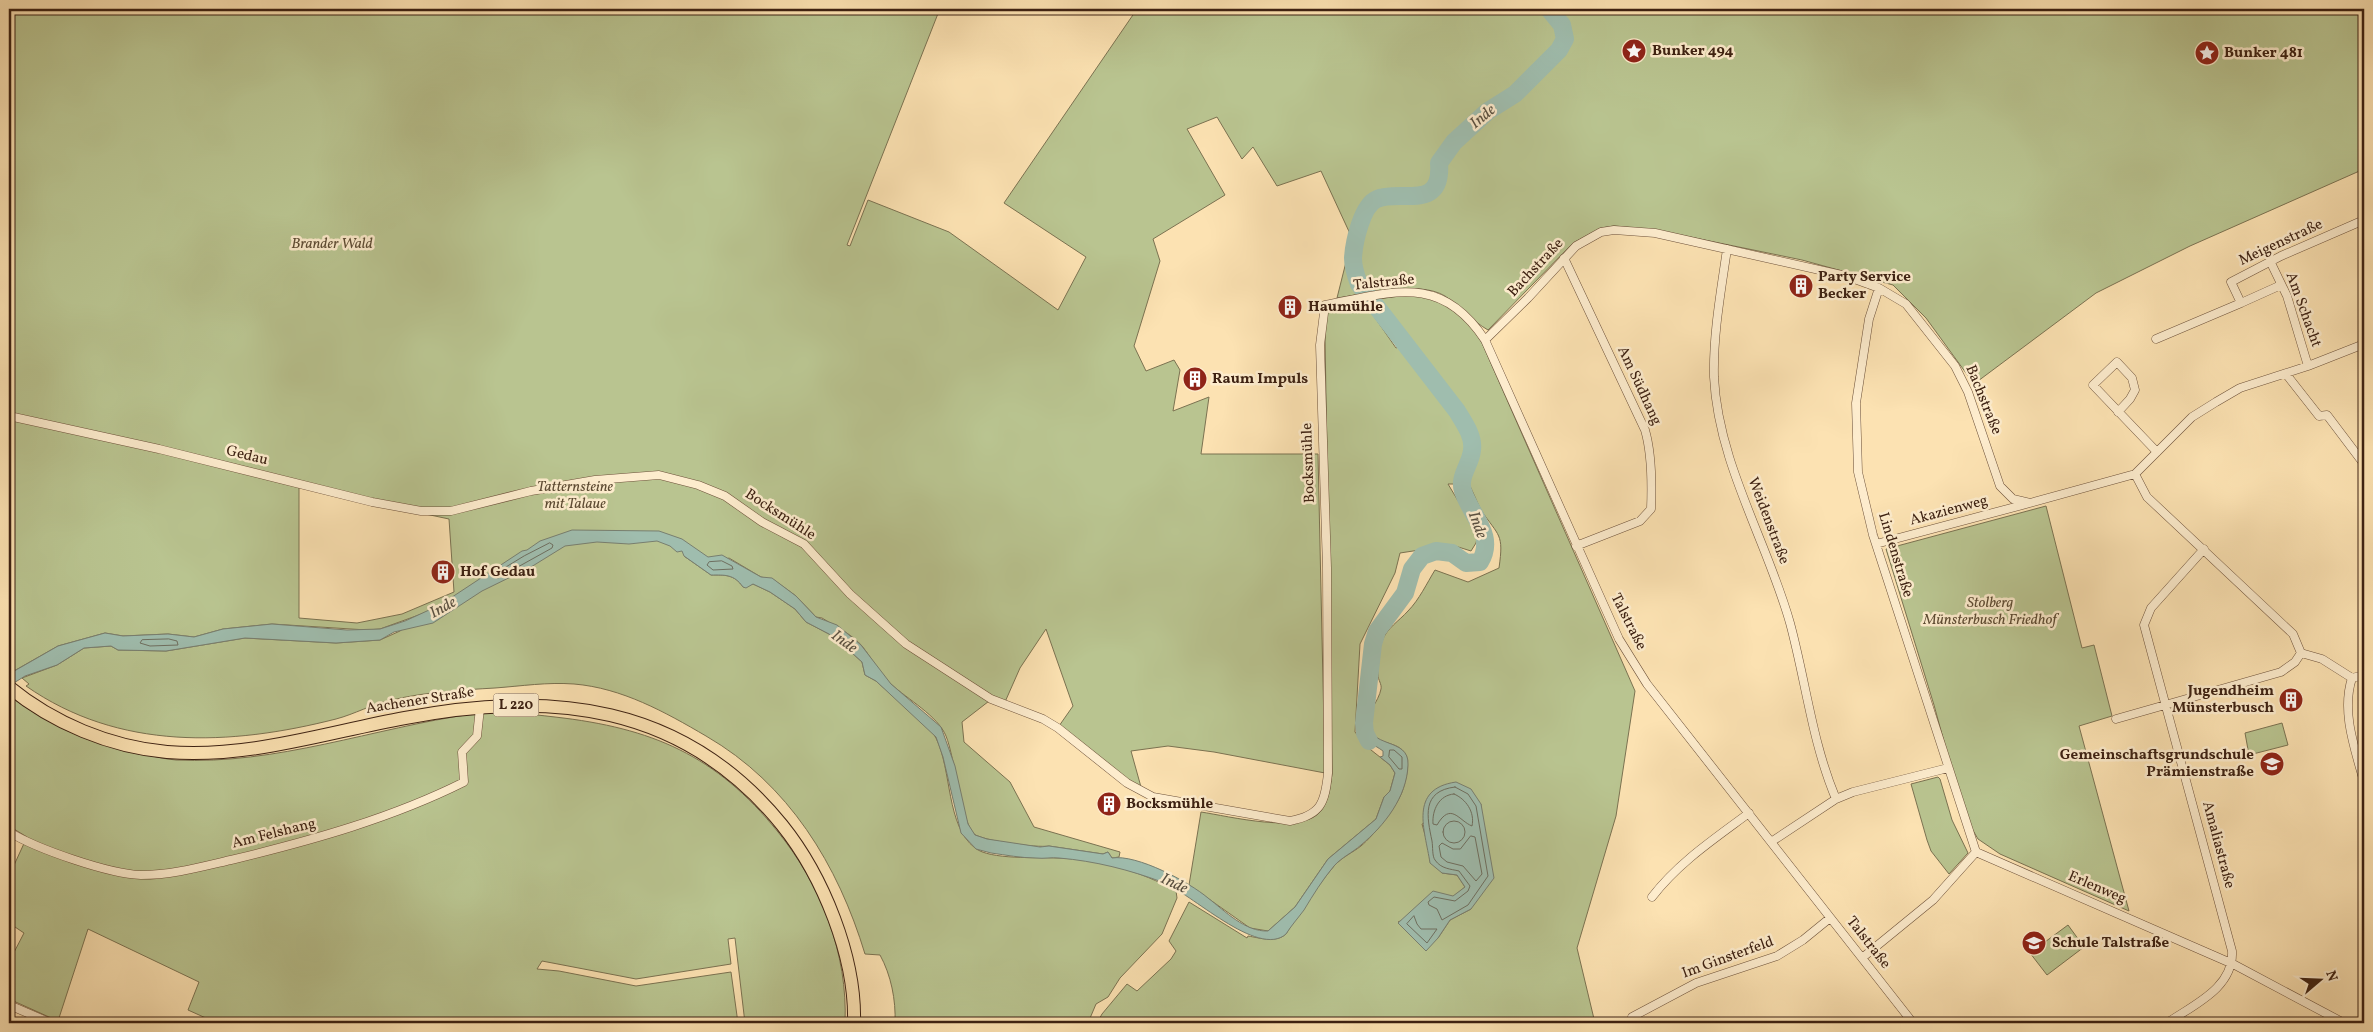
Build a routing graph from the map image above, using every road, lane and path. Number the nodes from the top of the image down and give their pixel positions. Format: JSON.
{"nodes":[{"id":1,"x":2364,"y":220,"type":"edge"},
{"id":2,"x":1727,"y":249,"type":"junction"},
{"id":3,"x":1564,"y":258,"type":"junction"},
{"id":4,"x":2271,"y":263,"type":"junction"},
{"id":5,"x":2281,"y":285,"type":"junction"},
{"id":6,"x":1879,"y":288,"type":"junction"},
{"id":7,"x":2240,"y":303,"type":"junction"},
{"id":8,"x":1325,"y":305,"type":"joint"},
{"id":9,"x":2156,"y":339,"type":"dead end"},
{"id":10,"x":1485,"y":340,"type":"junction"},
{"id":11,"x":2364,"y":344,"type":"edge"},
{"id":12,"x":2308,"y":366,"type":"junction"},
{"id":13,"x":2286,"y":374,"type":"junction"},
{"id":14,"x":2118,"y":412,"type":"junction"},
{"id":15,"x":9,"y":416,"type":"edge"},
{"id":16,"x":2157,"y":452,"type":"junction"},
{"id":17,"x":2364,"y":464,"type":"edge"},
{"id":18,"x":2135,"y":474,"type":"junction"},
{"id":19,"x":2030,"y":503,"type":"junction"},
{"id":20,"x":480,"y":505,"type":"joint"},
{"id":21,"x":1876,"y":544,"type":"junction"},
{"id":22,"x":1576,"y":546,"type":"junction"},
{"id":23,"x":2204,"y":550,"type":"junction"},
{"id":24,"x":2301,"y":653,"type":"junction"},
{"id":25,"x":2364,"y":675,"type":"edge"},
{"id":26,"x":2352,"y":678,"type":"junction"},
{"id":27,"x":12,"y":690,"type":"edge"},
{"id":28,"x":2166,"y":704,"type":"junction"},
{"id":29,"x":480,"y":708,"type":"junction"},
{"id":30,"x":2116,"y":720,"type":"dead end"},
{"id":31,"x":1948,"y":768,"type":"junction"},
{"id":32,"x":2364,"y":782,"type":"edge"},
{"id":33,"x":1836,"y":799,"type":"junction"},
{"id":34,"x":1749,"y":813,"type":"junction"},
{"id":35,"x":9,"y":832,"type":"edge"},
{"id":36,"x":1771,"y":842,"type":"junction"},
{"id":37,"x":1976,"y":852,"type":"junction"},
{"id":38,"x":1652,"y":897,"type":"dead end"},
{"id":39,"x":1830,"y":918,"type":"junction"},
{"id":40,"x":1862,"y":958,"type":"junction"},
{"id":41,"x":2232,"y":964,"type":"junction"},
{"id":42,"x":9,"y":1005,"type":"edge"},
{"id":43,"x":1632,"y":1017,"type":"dead end"},
{"id":44,"x":51,"y":1023,"type":"edge"},
{"id":45,"x":854,"y":1023,"type":"edge"},
{"id":46,"x":1913,"y":1023,"type":"edge"},
{"id":47,"x":2167,"y":1023,"type":"edge"},
{"id":48,"x":2344,"y":1023,"type":"edge"}],
"edges":[{"from":1,"to":4,"type":"street","name":"Meigenstraße"},
{"from":2,"to":3,"type":"street","name":"Bachstraße"},
{"from":2,"to":6,"type":"street","name":"Bachstraße"},
{"from":2,"to":33,"type":"street","name":"Weidenstraße"},
{"from":3,"to":10,"type":"street","name":"Bachstraße"},
{"from":3,"to":22,"type":"street","name":"Am Südhang"},
{"from":4,"to":5,"type":"street","name":"Am Schacht"},
{"from":4,"to":7,"type":"street","name":"Meigenstraße"},
{"from":5,"to":7,"type":"street"},
{"from":5,"to":12,"type":"street","name":"Am Schacht"},
{"from":6,"to":19,"type":"street","name":"Bachstraße"},
{"from":6,"to":21,"type":"street","name":"Lindenstraße"},
{"from":7,"to":9,"type":"street"},
{"from":8,"to":10,"type":"street","name":"Talstraße"},
{"from":8,"to":20,"type":"street","name":"Bocksmühle"},
{"from":10,"to":22,"type":"street","name":"Talstraße"},
{"from":11,"to":12,"type":"street","name":"Am Schacht"},
{"from":12,"to":13,"type":"street","name":"Am Schacht"},
{"from":13,"to":16,"type":"street","name":"Am Schacht"},
{"from":13,"to":17,"type":"street"},
{"from":14,"to":14,"type":"street"},
{"from":14,"to":16,"type":"street"},
{"from":15,"to":20,"type":"street","name":"Gedau"},
{"from":16,"to":18,"type":"street","name":"Am Schacht"},
{"from":18,"to":19,"type":"street"},
{"from":18,"to":23,"type":"street"},
{"from":19,"to":21,"type":"street","name":"Akazienweg"},
{"from":21,"to":31,"type":"street","name":"Lindenstraße"},
{"from":22,"to":34,"type":"street","name":"Talstraße"},
{"from":23,"to":24,"type":"street"},
{"from":23,"to":28,"type":"street","name":"Amaliastraße"},
{"from":24,"to":26,"type":"street"},
{"from":24,"to":28,"type":"street"},
{"from":25,"to":26,"type":"street"},
{"from":26,"to":32,"type":"street"},
{"from":27,"to":29,"type":"main road","name":"Aachener Straße","number":"L 220"},
{"from":28,"to":30,"type":"street"},
{"from":28,"to":41,"type":"street","name":"Amaliastraße"},
{"from":29,"to":35,"type":"street","name":"Am Felshang"},
{"from":29,"to":45,"type":"main road","name":"Aachener Straße","number":"L 220"},
{"from":31,"to":33,"type":"street"},
{"from":31,"to":37,"type":"street","name":"Lindenstraße"},
{"from":33,"to":36,"type":"street"},
{"from":34,"to":36,"type":"street","name":"Talstraße"},
{"from":34,"to":38,"type":"street"},
{"from":36,"to":39,"type":"street","name":"Talstraße"},
{"from":37,"to":40,"type":"street"},
{"from":37,"to":41,"type":"street","name":"Erlenweg"},
{"from":39,"to":40,"type":"street","name":"Talstraße"},
{"from":39,"to":43,"type":"street","name":"Im Ginsterfeld"},
{"from":40,"to":46,"type":"street","name":"Talstraße"},
{"from":41,"to":47,"type":"street"},
{"from":41,"to":48,"type":"street","name":"Erlenweg"},
{"from":42,"to":44,"type":"street"}]}
